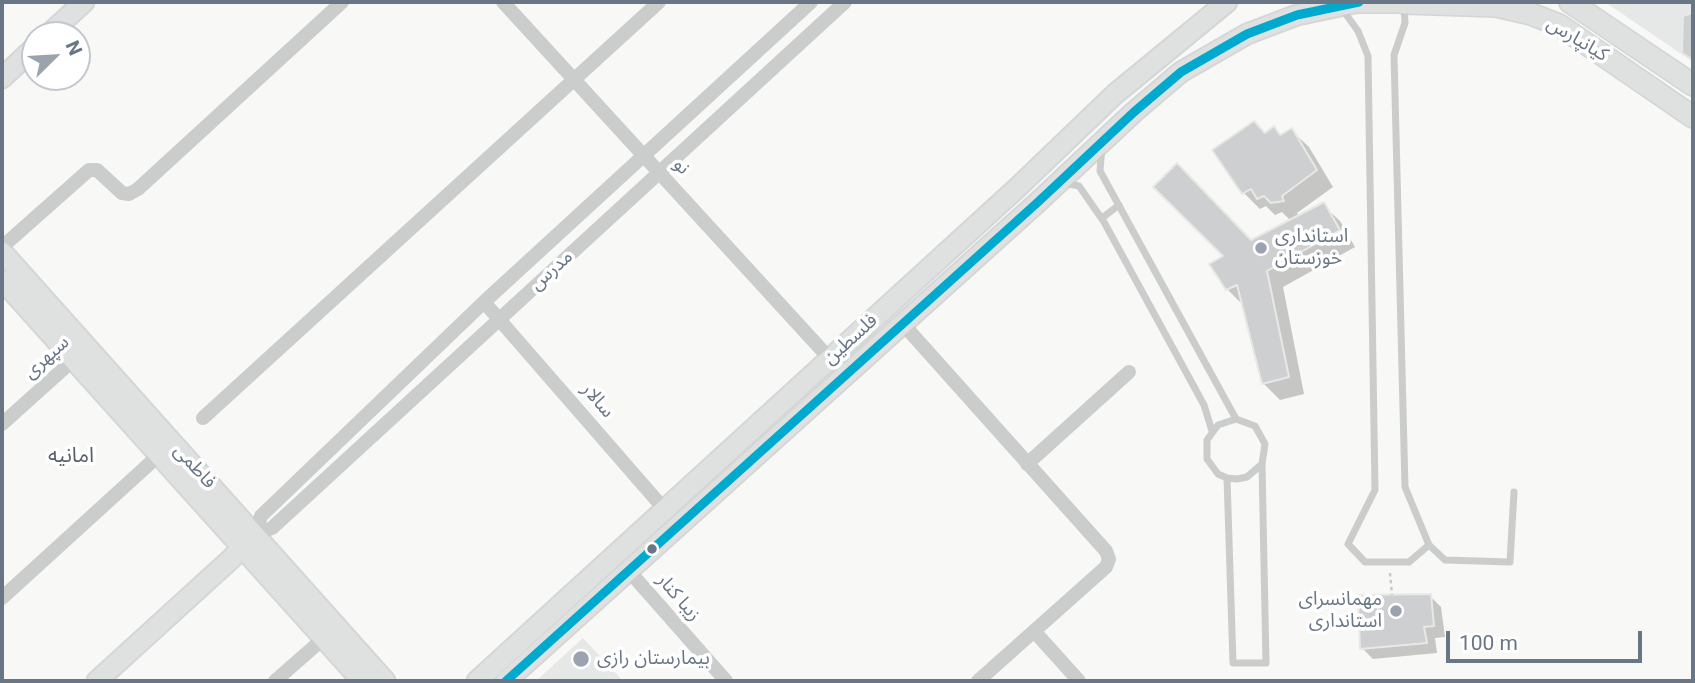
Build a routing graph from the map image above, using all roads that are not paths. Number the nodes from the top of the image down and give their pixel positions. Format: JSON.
{"nodes":[{"id":1,"x":84,"y":2,"type":"edge"},
{"id":2,"x":342,"y":2,"type":"edge"},
{"id":3,"x":503,"y":2,"type":"edge"},
{"id":4,"x":659,"y":2,"type":"edge"},
{"id":5,"x":811,"y":2,"type":"edge"},
{"id":6,"x":845,"y":2,"type":"edge"},
{"id":7,"x":1227,"y":2,"type":"edge"},
{"id":8,"x":1405,"y":2,"type":"edge"},
{"id":9,"x":1570,"y":2,"type":"edge"},
{"id":10,"x":1353,"y":3,"type":"edge"},
{"id":11,"x":63,"y":21,"type":"edge"},
{"id":12,"x":21,"y":60,"type":"edge"},
{"id":13,"x":2,"y":78,"type":"edge"},
{"id":14,"x":575,"y":80,"type":"junction"},
{"id":15,"x":1693,"y":85,"type":"edge"},
{"id":16,"x":1693,"y":117,"type":"edge"},
{"id":17,"x":1103,"y":142,"type":"junction"},
{"id":18,"x":645,"y":156,"type":"junction"},
{"id":19,"x":659,"y":172,"type":"junction"},
{"id":20,"x":1059,"y":183,"type":"junction"},
{"id":21,"x":1119,"y":205,"type":"junction"},
{"id":22,"x":1102,"y":218,"type":"junction"},
{"id":23,"x":967,"y":234,"type":"junction"},
{"id":24,"x":2,"y":250,"type":"edge"},
{"id":25,"x":983,"y":252,"type":"junction"},
{"id":26,"x":2,"y":280,"type":"edge"},
{"id":27,"x":484,"y":302,"type":"junction"},
{"id":28,"x":500,"y":318,"type":"junction"},
{"id":29,"x":903,"y":324,"type":"junction"},
{"id":30,"x":80,"y":354,"type":"junction"},
{"id":31,"x":830,"y":359,"type":"junction"},
{"id":32,"x":1129,"y":372,"type":"dead end"},
{"id":33,"x":204,"y":418,"type":"dead end"},
{"id":34,"x":1236,"y":419,"type":"junction"},
{"id":35,"x":2,"y":424,"type":"edge"},
{"id":36,"x":1212,"y":431,"type":"junction"},
{"id":37,"x":159,"y":455,"type":"junction"},
{"id":38,"x":1027,"y":464,"type":"junction"},
{"id":39,"x":1262,"y":464,"type":"junction"},
{"id":40,"x":1227,"y":478,"type":"junction"},
{"id":41,"x":1514,"y":492,"type":"dead end"},
{"id":42,"x":665,"y":510,"type":"junction"},
{"id":43,"x":249,"y":540,"type":"junction"},
{"id":44,"x":1429,"y":545,"type":"junction"},
{"id":45,"x":629,"y":571,"type":"junction"},
{"id":46,"x":2,"y":598,"type":"edge"},
{"id":47,"x":1034,"y":631,"type":"junction"},
{"id":48,"x":324,"y":638,"type":"junction"},
{"id":49,"x":97,"y":681,"type":"edge"},
{"id":50,"x":275,"y":681,"type":"edge"},
{"id":51,"x":362,"y":681,"type":"edge"},
{"id":52,"x":385,"y":681,"type":"edge"},
{"id":53,"x":477,"y":681,"type":"edge"},
{"id":54,"x":506,"y":681,"type":"edge"},
{"id":55,"x":726,"y":681,"type":"edge"},
{"id":56,"x":978,"y":681,"type":"edge"},
{"id":57,"x":1079,"y":681,"type":"edge"}],
"edges":[{"from":1,"to":11,"type":"street"},
{"from":2,"to":24,"type":"street"},
{"from":3,"to":14,"type":"street","name":"نو"},
{"from":4,"to":14,"type":"street"},
{"from":5,"to":18,"type":"street","name":"مدرس"},
{"from":6,"to":19,"type":"street","name":"مدرس"},
{"from":7,"to":23,"type":"street","name":"فلسطین"},
{"from":8,"to":10,"type":"main road","name":"کیانپارس"},
{"from":8,"to":16,"type":"main road","name":"کیانپارس"},
{"from":8,"to":44,"type":"lane"},
{"from":9,"to":15,"type":"main road","name":"کیانپارس"},
{"from":10,"to":17,"type":"street","name":"فلسطین"},
{"from":10,"to":44,"type":"lane"},
{"from":12,"to":13,"type":"street"},
{"from":14,"to":18,"type":"street","name":"نو"},
{"from":14,"to":33,"type":"street"},
{"from":17,"to":20,"type":"street","name":"فلسطین"},
{"from":17,"to":21,"type":"lane"},
{"from":18,"to":19,"type":"street","name":"نو"},
{"from":18,"to":27,"type":"street","name":"مدرس"},
{"from":19,"to":28,"type":"street","name":"مدرس"},
{"from":19,"to":31,"type":"street","name":"نو"},
{"from":20,"to":22,"type":"lane"},
{"from":20,"to":25,"type":"street","name":"فلسطین"},
{"from":21,"to":22,"type":"lane"},
{"from":21,"to":34,"type":"lane"},
{"from":22,"to":36,"type":"lane"},
{"from":23,"to":25,"type":"street"},
{"from":23,"to":31,"type":"street","name":"فلسطین"},
{"from":24,"to":30,"type":"street","name":"فاطمی"},
{"from":25,"to":29,"type":"street","name":"فلسطین"},
{"from":26,"to":30,"type":"street","name":"فاطمی"},
{"from":27,"to":28,"type":"street","name":"سالار"},
{"from":27,"to":43,"type":"street","name":"مدرس"},
{"from":28,"to":42,"type":"street","name":"سالار"},
{"from":28,"to":43,"type":"street","name":"مدرس"},
{"from":29,"to":38,"type":"street"},
{"from":29,"to":45,"type":"street","name":"فلسطین"},
{"from":30,"to":35,"type":"street","name":"سپهری"},
{"from":30,"to":37,"type":"street","name":"فاطمی"},
{"from":30,"to":43,"type":"street","name":"فاطمی"},
{"from":31,"to":42,"type":"street","name":"فلسطین"},
{"from":32,"to":38,"type":"street"},
{"from":34,"to":36,"type":"lane"},
{"from":34,"to":39,"type":"lane"},
{"from":36,"to":40,"type":"lane"},
{"from":37,"to":43,"type":"street","name":"فاطمی"},
{"from":37,"to":46,"type":"street"},
{"from":38,"to":47,"type":"street"},
{"from":39,"to":40,"type":"lane"},
{"from":39,"to":40,"type":"lane"},
{"from":41,"to":44,"type":"lane"},
{"from":42,"to":53,"type":"street","name":"فلسطین"},
{"from":43,"to":48,"type":"street","name":"فاطمی"},
{"from":43,"to":49,"type":"street","name":"مدرس"},
{"from":43,"to":52,"type":"street","name":"فاطمی"},
{"from":45,"to":54,"type":"street","name":"فلسطین"},
{"from":45,"to":55,"type":"street","name":"زیبا کنار"},
{"from":47,"to":56,"type":"street"},
{"from":47,"to":57,"type":"street"},
{"from":48,"to":50,"type":"street"},
{"from":48,"to":51,"type":"street","name":"فاطمی"}]}
